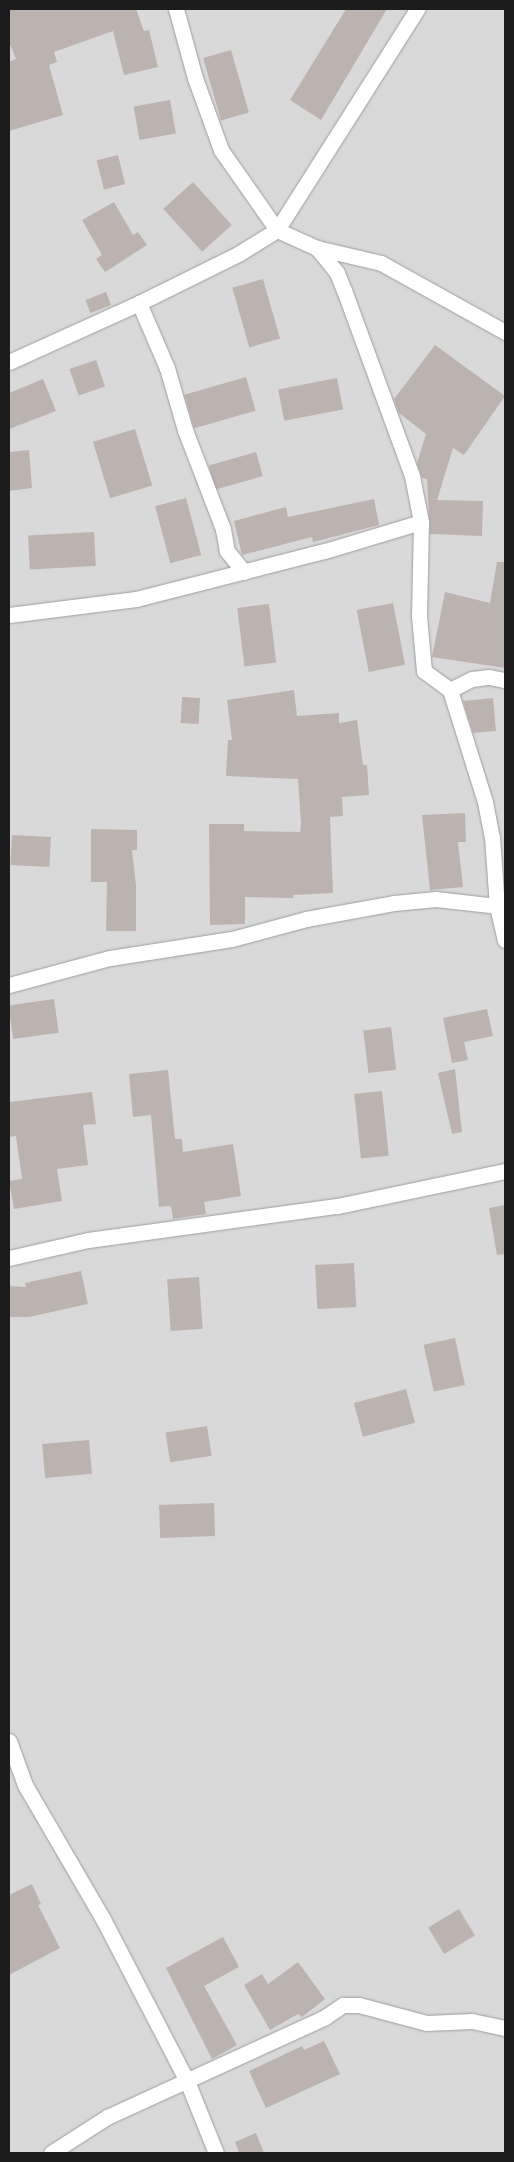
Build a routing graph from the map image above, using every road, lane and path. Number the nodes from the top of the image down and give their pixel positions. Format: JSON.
{"nodes":[{"id":1,"x":176,"y":9,"type":"edge"},
{"id":2,"x":417,"y":9,"type":"edge"},
{"id":3,"x":277,"y":230,"type":"junction"},
{"id":4,"x":317,"y":248,"type":"junction"},
{"id":5,"x":139,"y":302,"type":"junction"},
{"id":6,"x":505,"y":332,"type":"edge"},
{"id":7,"x":9,"y":362,"type":"edge"},
{"id":8,"x":421,"y":522,"type":"junction"},
{"id":9,"x":244,"y":572,"type":"junction"},
{"id":10,"x":9,"y":615,"type":"edge"},
{"id":11,"x":505,"y":680,"type":"edge"},
{"id":12,"x":450,"y":690,"type":"junction"},
{"id":13,"x":497,"y":906,"type":"junction"},
{"id":14,"x":505,"y":940,"type":"edge"},
{"id":15,"x":9,"y":986,"type":"edge"},
{"id":16,"x":505,"y":1171,"type":"edge"},
{"id":17,"x":9,"y":1258,"type":"edge"},
{"id":18,"x":9,"y":1741,"type":"edge"},
{"id":19,"x":505,"y":2028,"type":"edge"},
{"id":20,"x":187,"y":2081,"type":"junction"},
{"id":21,"x":52,"y":2153,"type":"edge"},
{"id":22,"x":216,"y":2153,"type":"edge"}],
"edges":[{"from":1,"to":3,"type":"street"},
{"from":2,"to":3,"type":"street"},
{"from":3,"to":4,"type":"street"},
{"from":3,"to":5,"type":"street"},
{"from":4,"to":6,"type":"street"},
{"from":4,"to":8,"type":"street"},
{"from":5,"to":7,"type":"street"},
{"from":5,"to":9,"type":"street"},
{"from":8,"to":9,"type":"street"},
{"from":8,"to":12,"type":"street"},
{"from":9,"to":10,"type":"street"},
{"from":11,"to":12,"type":"street"},
{"from":12,"to":13,"type":"street"},
{"from":13,"to":14,"type":"street"},
{"from":13,"to":15,"type":"street"},
{"from":16,"to":17,"type":"street"},
{"from":18,"to":20,"type":"street"},
{"from":19,"to":20,"type":"street"},
{"from":20,"to":21,"type":"street"},
{"from":20,"to":22,"type":"street"}]}
